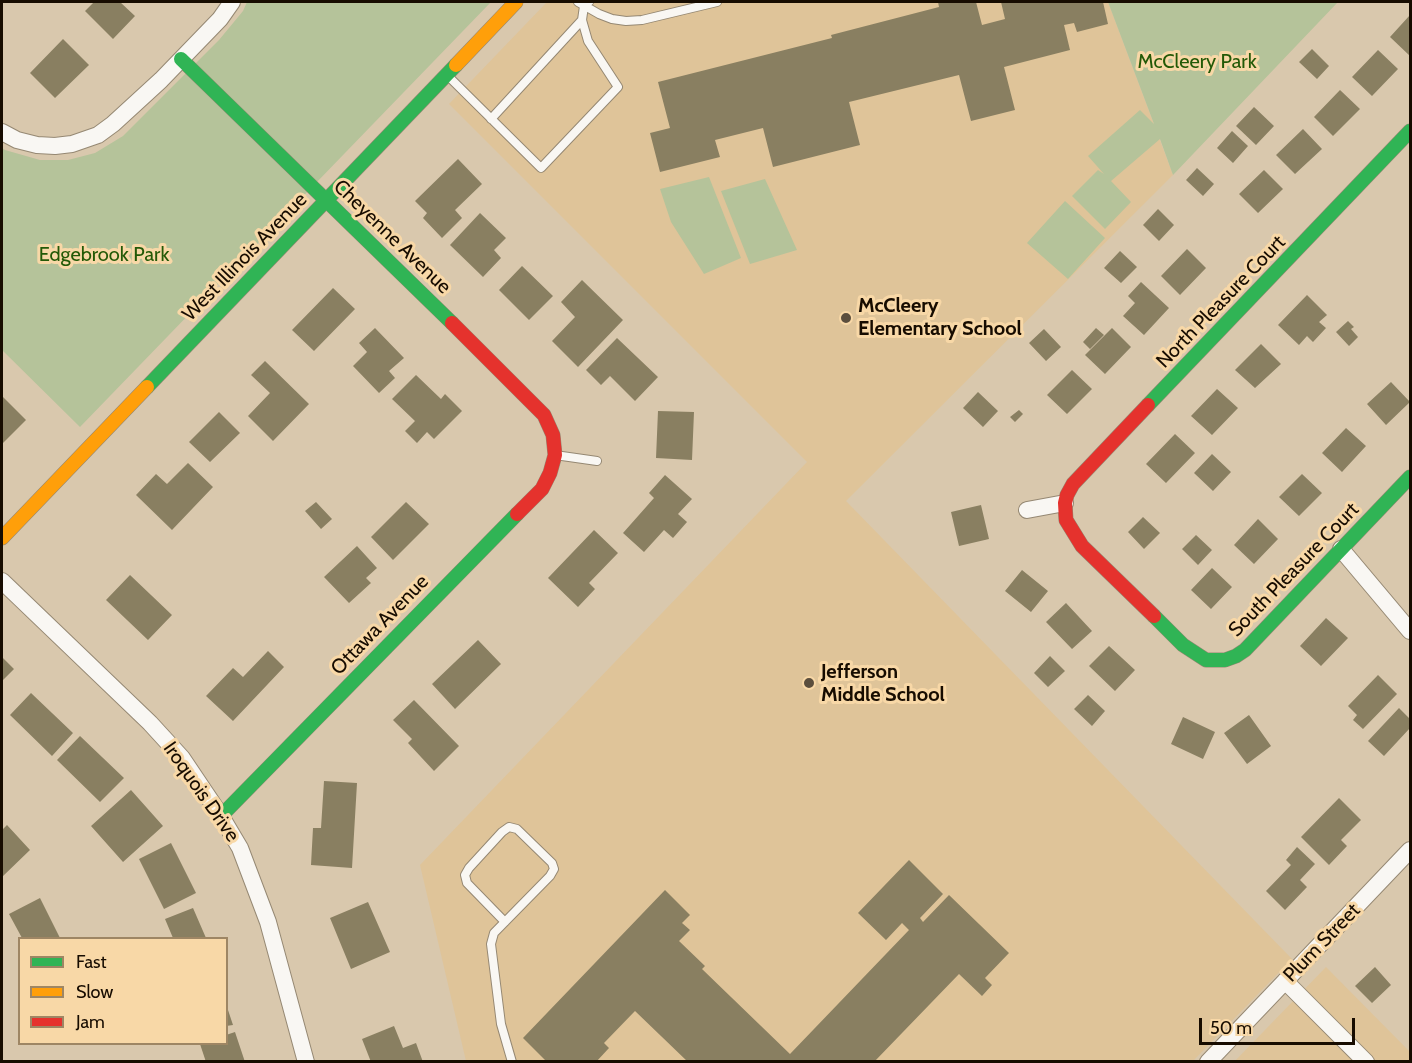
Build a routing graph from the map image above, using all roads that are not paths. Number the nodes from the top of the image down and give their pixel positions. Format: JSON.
{"nodes":[{"id":1,"x":232,"y":2,"type":"edge"},
{"id":2,"x":516,"y":2,"type":"edge"},
{"id":3,"x":717,"y":2,"type":"edge"},
{"id":4,"x":584,"y":3,"type":"edge"},
{"id":5,"x":582,"y":21,"type":"junction"},
{"id":6,"x":181,"y":59,"type":"junction"},
{"id":7,"x":447,"y":75,"type":"junction"},
{"id":8,"x":491,"y":119,"type":"junction"},
{"id":9,"x":1410,"y":131,"type":"edge"},
{"id":10,"x":2,"y":132,"type":"edge"},
{"id":11,"x":326,"y":201,"type":"junction"},
{"id":12,"x":555,"y":455,"type":"junction"},
{"id":13,"x":597,"y":461,"type":"dead end"},
{"id":14,"x":1410,"y":477,"type":"edge"},
{"id":15,"x":1065,"y":503,"type":"junction"},
{"id":16,"x":1027,"y":510,"type":"dead end"},
{"id":17,"x":2,"y":538,"type":"edge"},
{"id":18,"x":1341,"y":549,"type":"junction"},
{"id":19,"x":2,"y":581,"type":"edge"},
{"id":20,"x":1410,"y":631,"type":"edge"},
{"id":21,"x":221,"y":816,"type":"junction"},
{"id":22,"x":1410,"y":850,"type":"edge"},
{"id":23,"x":505,"y":922,"type":"junction"},
{"id":24,"x":1285,"y":981,"type":"junction"},
{"id":25,"x":306,"y":1062,"type":"edge"},
{"id":26,"x":512,"y":1062,"type":"edge"},
{"id":27,"x":1208,"y":1062,"type":"edge"},
{"id":28,"x":1366,"y":1062,"type":"edge"}],
"edges":[{"from":1,"to":6,"type":"street"},
{"from":2,"to":7,"type":"street","name":"West Illinois Avenue"},
{"from":3,"to":4,"type":"lane"},
{"from":4,"to":5,"type":"lane"},
{"from":5,"to":8,"type":"lane"},
{"from":5,"to":8,"type":"lane"},
{"from":6,"to":10,"type":"street"},
{"from":6,"to":11,"type":"street","name":"Cheyenne Avenue"},
{"from":7,"to":8,"type":"lane"},
{"from":7,"to":11,"type":"street","name":"West Illinois Avenue"},
{"from":9,"to":15,"type":"street","name":"North Pleasure Court"},
{"from":11,"to":12,"type":"street","name":"Cheyenne Avenue"},
{"from":11,"to":17,"type":"street","name":"West Illinois Avenue"},
{"from":12,"to":13,"type":"lane"},
{"from":12,"to":21,"type":"street","name":"Ottawa Avenue"},
{"from":14,"to":18,"type":"street","name":"South Pleasure Court"},
{"from":15,"to":16,"type":"street"},
{"from":15,"to":18,"type":"street","name":"South Pleasure Court"},
{"from":18,"to":20,"type":"street"},
{"from":19,"to":21,"type":"street","name":"Iroquois Drive"},
{"from":21,"to":25,"type":"street","name":"Iroquois Drive"},
{"from":22,"to":24,"type":"street","name":"Plum Street"},
{"from":23,"to":23,"type":"lane"},
{"from":23,"to":26,"type":"lane"},
{"from":24,"to":27,"type":"street","name":"Plum Street"},
{"from":24,"to":28,"type":"street"}]}
